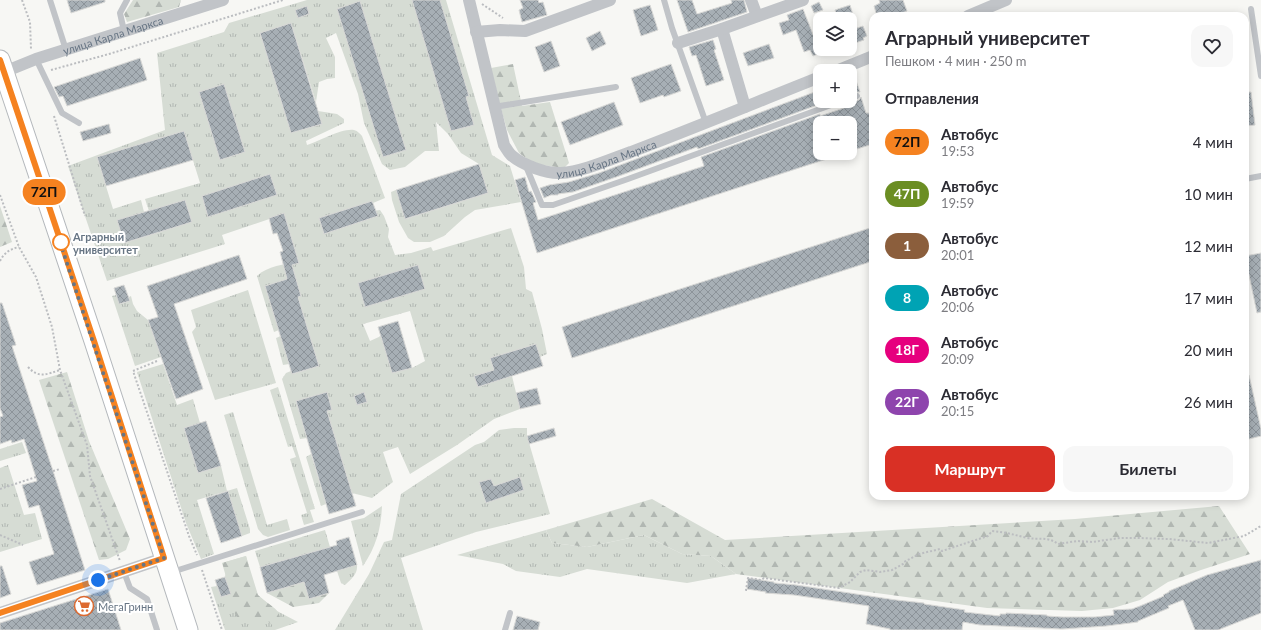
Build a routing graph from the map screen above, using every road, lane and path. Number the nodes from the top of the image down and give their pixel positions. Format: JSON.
{"nodes":[{"id":1,"x":50,"y":0,"type":"edge"},
{"id":2,"x":127,"y":0,"type":"edge"},
{"id":3,"x":223,"y":0,"type":"edge"},
{"id":4,"x":283,"y":0,"type":"edge"},
{"id":5,"x":469,"y":0,"type":"edge"},
{"id":6,"x":610,"y":0,"type":"edge"},
{"id":7,"x":664,"y":0,"type":"edge"},
{"id":8,"x":751,"y":0,"type":"edge"},
{"id":9,"x":803,"y":0,"type":"edge"},
{"id":10,"x":1006,"y":0,"type":"edge"},
{"id":11,"x":481,"y":3,"type":"dead end"},
{"id":12,"x":1251,"y":9,"type":"dead end"},
{"id":13,"x":978,"y":12,"type":"edge"},
{"id":14,"x":757,"y":16,"type":"junction"},
{"id":15,"x":506,"y":20,"type":"dead end"},
{"id":16,"x":722,"y":29,"type":"junction"},
{"id":17,"x":124,"y":31,"type":"junction"},
{"id":18,"x":476,"y":32,"type":"junction"},
{"id":19,"x":678,"y":42,"type":"junction"},
{"id":20,"x":66,"y":50,"type":"junction"},
{"id":21,"x":869,"y":58,"type":"edge"},
{"id":22,"x":36,"y":59,"type":"junction"},
{"id":23,"x":853,"y":64,"type":"edge"},
{"id":24,"x":2,"y":66,"type":"edge"},
{"id":25,"x":43,"y":73,"type":"junction"},
{"id":26,"x":1261,"y":76,"type":"edge"},
{"id":27,"x":813,"y":80,"type":"edge"},
{"id":28,"x":616,"y":87,"type":"dead end"},
{"id":29,"x":7,"y":106,"type":"edge"},
{"id":30,"x":745,"y":107,"type":"junction"},
{"id":31,"x":494,"y":108,"type":"junction"},
{"id":32,"x":823,"y":108,"type":"edge"},
{"id":33,"x":706,"y":122,"type":"junction"},
{"id":34,"x":79,"y":123,"type":"dead end"},
{"id":35,"x":525,"y":164,"type":"junction"},
{"id":36,"x":1261,"y":176,"type":"edge"},
{"id":37,"x":1249,"y":178,"type":"edge"},
{"id":38,"x":0,"y":195,"type":"edge"},
{"id":39,"x":19,"y":248,"type":"junction"},
{"id":40,"x":0,"y":261,"type":"edge"},
{"id":41,"x":157,"y":360,"type":"dead end"},
{"id":42,"x":28,"y":367,"type":"dead end"},
{"id":43,"x":60,"y":370,"type":"junction"},
{"id":44,"x":60,"y":469,"type":"dead end"},
{"id":45,"x":53,"y":471,"type":"dead end"},
{"id":46,"x":36,"y":477,"type":"dead end"},
{"id":47,"x":0,"y":489,"type":"edge"},
{"id":48,"x":362,"y":512,"type":"dead end"},
{"id":49,"x":1261,"y":526,"type":"edge"},
{"id":50,"x":0,"y":535,"type":"edge"},
{"id":51,"x":23,"y":545,"type":"dead end"},
{"id":52,"x":200,"y":564,"type":"junction"},
{"id":53,"x":166,"y":566,"type":"junction"},
{"id":54,"x":124,"y":572,"type":"junction"},
{"id":55,"x":747,"y":590,"type":"dead end"},
{"id":56,"x":0,"y":613,"type":"edge"},
{"id":57,"x":510,"y":613,"type":"dead end"},
{"id":58,"x":157,"y":630,"type":"edge"},
{"id":59,"x":188,"y":630,"type":"edge"},
{"id":60,"x":222,"y":630,"type":"edge"},
{"id":61,"x":505,"y":630,"type":"edge"}],
"edges":[{"from":1,"to":20,"type":"lane"},
{"from":2,"to":17,"type":"lane"},
{"from":3,"to":17,"type":"street","name":"улица Карла Маркса"},
{"from":4,"to":25,"type":"path"},
{"from":5,"to":18,"type":"street","name":"улица Карла Маркса"},
{"from":6,"to":18,"type":"street"},
{"from":7,"to":19,"type":"lane"},
{"from":8,"to":14,"type":"street"},
{"from":9,"to":14,"type":"street"},
{"from":10,"to":13,"type":"street"},
{"from":11,"to":15,"type":"path"},
{"from":12,"to":26,"type":"lane"},
{"from":14,"to":16,"type":"street"},
{"from":16,"to":19,"type":"street"},
{"from":16,"to":30,"type":"street"},
{"from":17,"to":20,"type":"street","name":"улица Карла Маркса"},
{"from":18,"to":31,"type":"street","name":"улица Карла Маркса"},
{"from":19,"to":33,"type":"lane"},
{"from":20,"to":22,"type":"street","name":"улица Карла Маркса"},
{"from":21,"to":23,"type":"street"},
{"from":22,"to":24,"type":"street","name":"улица Карла Маркса"},
{"from":22,"to":25,"type":"lane"},
{"from":24,"to":29,"type":"main road","name":"улица Карла Маркса"},
{"from":25,"to":34,"type":"lane"},
{"from":27,"to":30,"type":"street","name":"улица Карла Маркса"},
{"from":28,"to":31,"type":"lane"},
{"from":29,"to":53,"type":"main road","name":"улица Карла Маркса"},
{"from":30,"to":33,"type":"street","name":"улица Карла Маркса"},
{"from":31,"to":35,"type":"street","name":"улица Карла Маркса"},
{"from":32,"to":35,"type":"lane"},
{"from":33,"to":35,"type":"street","name":"улица Карла Маркса"},
{"from":36,"to":37,"type":"lane"},
{"from":38,"to":39,"type":"path"},
{"from":39,"to":40,"type":"path"},
{"from":39,"to":43,"type":"path"},
{"from":41,"to":52,"type":"path"},
{"from":42,"to":43,"type":"path"},
{"from":43,"to":54,"type":"path"},
{"from":44,"to":45,"type":"path"},
{"from":46,"to":47,"type":"path"},
{"from":48,"to":52,"type":"lane"},
{"from":49,"to":55,"type":"path"},
{"from":50,"to":51,"type":"path"},
{"from":52,"to":53,"type":"lane"},
{"from":52,"to":60,"type":"path"},
{"from":53,"to":54,"type":"street"},
{"from":53,"to":59,"type":"main road","name":"улица Карла Маркса"},
{"from":54,"to":56,"type":"street"},
{"from":54,"to":58,"type":"lane"},
{"from":57,"to":61,"type":"lane"}]}
